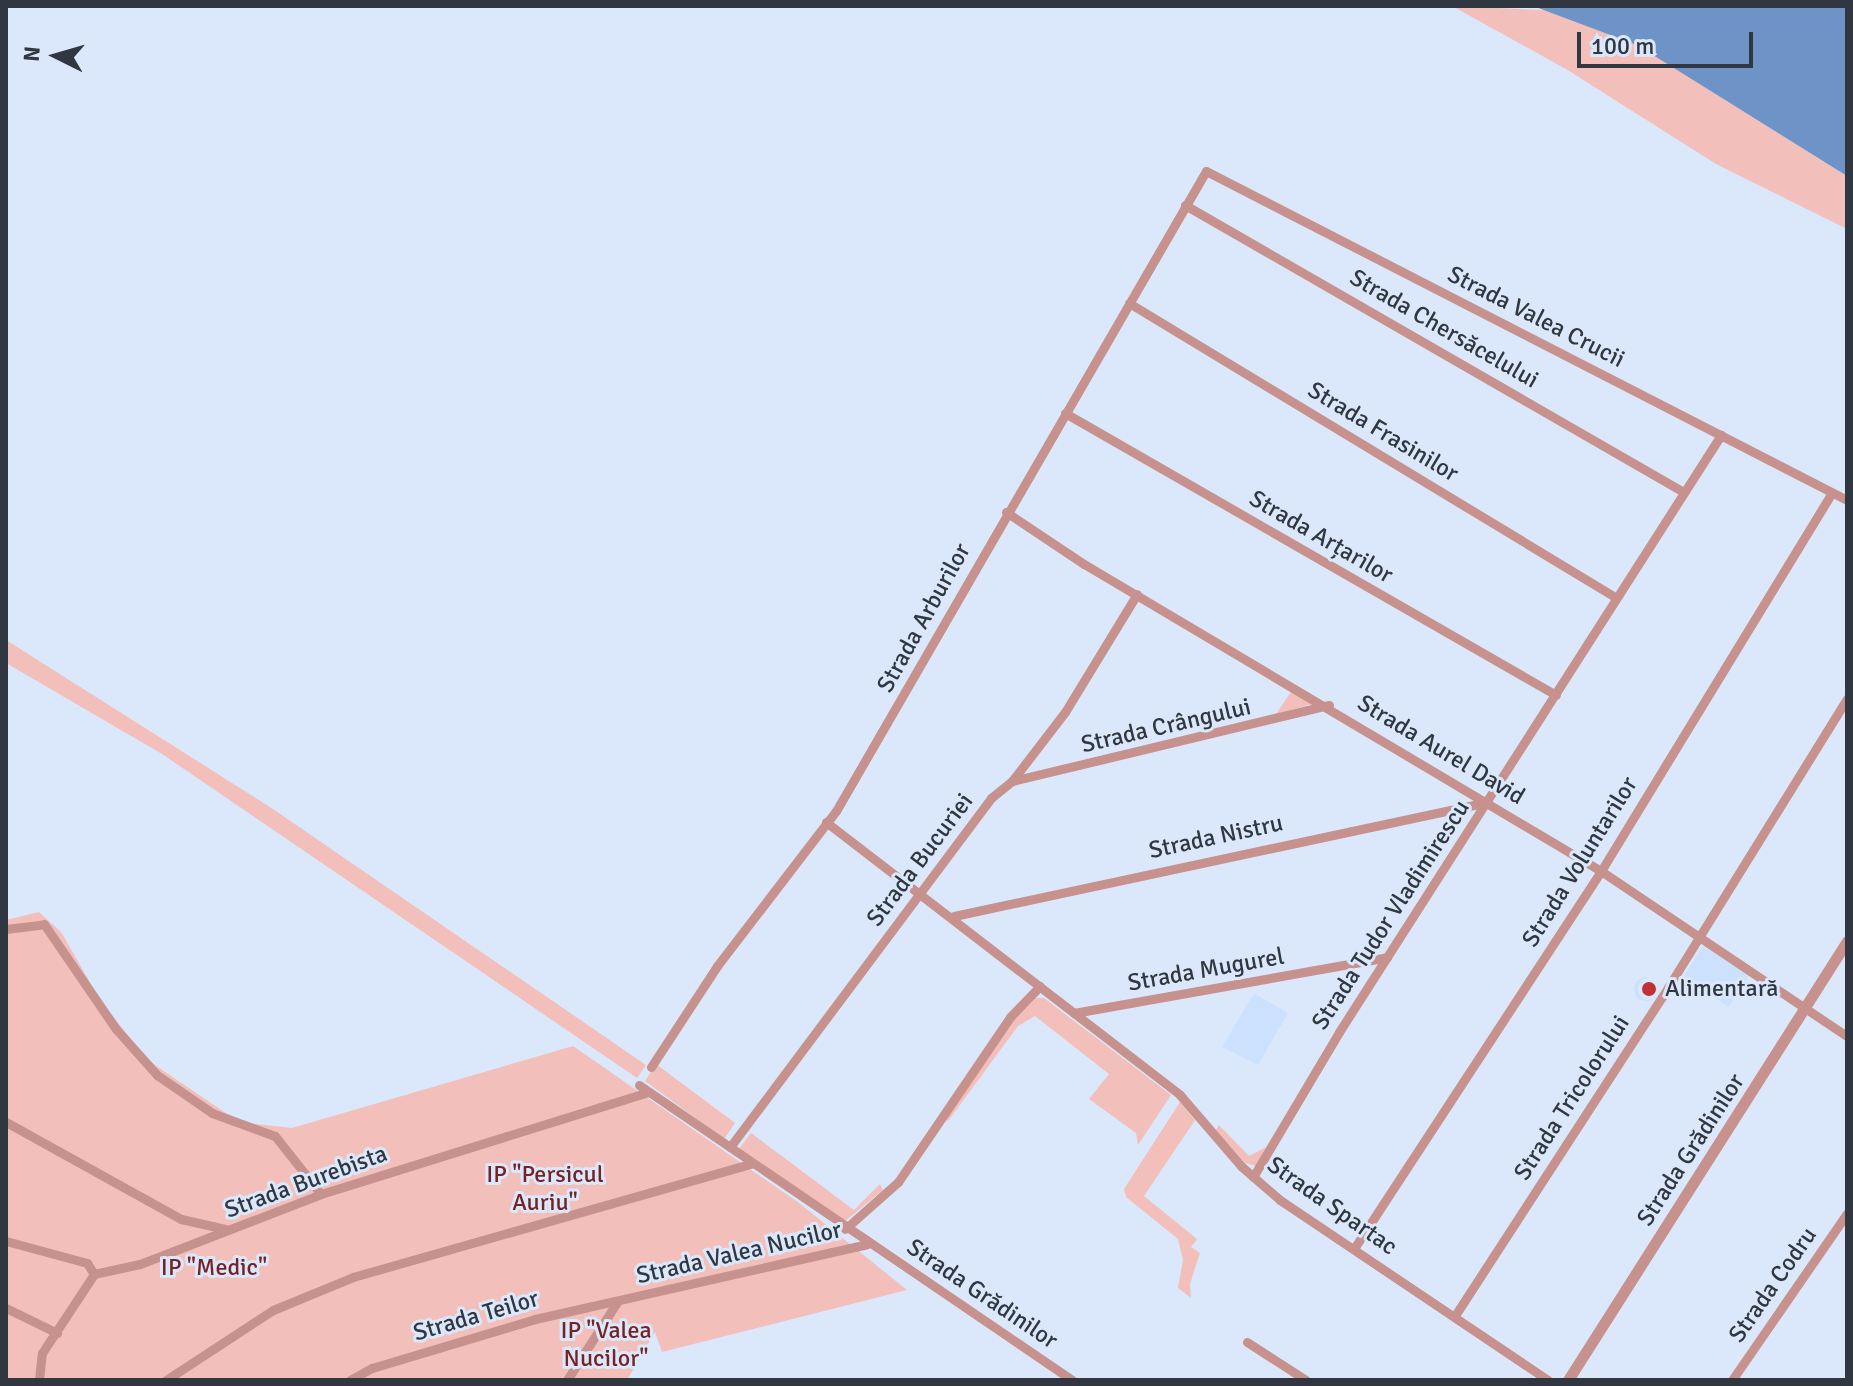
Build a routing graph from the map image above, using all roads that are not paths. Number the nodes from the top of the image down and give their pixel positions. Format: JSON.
{"nodes":[{"id":1,"x":1206,"y":171,"type":"joint"},
{"id":2,"x":1185,"y":205,"type":"junction"},
{"id":3,"x":1129,"y":303,"type":"junction"},
{"id":4,"x":1065,"y":413,"type":"junction"},
{"id":5,"x":1721,"y":435,"type":"junction"},
{"id":6,"x":1680,"y":490,"type":"junction"},
{"id":7,"x":1832,"y":493,"type":"junction"},
{"id":8,"x":1847,"y":500,"type":"edge"},
{"id":9,"x":1006,"y":512,"type":"junction"},
{"id":10,"x":1137,"y":594,"type":"junction"},
{"id":11,"x":1615,"y":597,"type":"junction"},
{"id":12,"x":1556,"y":695,"type":"junction"},
{"id":13,"x":1847,"y":699,"type":"edge"},
{"id":14,"x":1329,"y":705,"type":"junction"},
{"id":15,"x":1012,"y":781,"type":"junction"},
{"id":16,"x":1488,"y":802,"type":"junction"},
{"id":17,"x":826,"y":822,"type":"junction"},
{"id":18,"x":1601,"y":871,"type":"junction"},
{"id":19,"x":923,"y":892,"type":"junction"},
{"id":20,"x":954,"y":916,"type":"junction"},
{"id":21,"x":6,"y":929,"type":"edge"},
{"id":22,"x":1700,"y":937,"type":"junction"},
{"id":23,"x":1847,"y":941,"type":"edge"},
{"id":24,"x":1387,"y":957,"type":"junction"},
{"id":25,"x":1040,"y":986,"type":"junction"},
{"id":26,"x":1809,"y":1008,"type":"junction"},
{"id":27,"x":1074,"y":1013,"type":"junction"},
{"id":28,"x":1847,"y":1036,"type":"edge"},
{"id":29,"x":651,"y":1067,"type":"dead end"},
{"id":30,"x":639,"y":1085,"type":"dead end"},
{"id":31,"x":649,"y":1092,"type":"junction"},
{"id":32,"x":6,"y":1122,"type":"edge"},
{"id":33,"x":730,"y":1147,"type":"junction"},
{"id":34,"x":752,"y":1163,"type":"junction"},
{"id":35,"x":1253,"y":1177,"type":"junction"},
{"id":36,"x":321,"y":1194,"type":"junction"},
{"id":37,"x":1847,"y":1213,"type":"edge"},
{"id":38,"x":195,"y":1225,"type":"junction"},
{"id":39,"x":232,"y":1229,"type":"junction"},
{"id":40,"x":845,"y":1229,"type":"junction"},
{"id":41,"x":6,"y":1241,"type":"edge"},
{"id":42,"x":196,"y":1244,"type":"junction"},
{"id":43,"x":867,"y":1244,"type":"junction"},
{"id":44,"x":1355,"y":1247,"type":"junction"},
{"id":45,"x":94,"y":1274,"type":"junction"},
{"id":46,"x":617,"y":1302,"type":"junction"},
{"id":47,"x":6,"y":1308,"type":"edge"},
{"id":48,"x":1456,"y":1314,"type":"junction"},
{"id":49,"x":57,"y":1333,"type":"junction"},
{"id":50,"x":1247,"y":1342,"type":"dead end"},
{"id":51,"x":1570,"y":1379,"type":"edge"},
{"id":52,"x":39,"y":1380,"type":"edge"},
{"id":53,"x":166,"y":1380,"type":"edge"},
{"id":54,"x":350,"y":1380,"type":"edge"},
{"id":55,"x":567,"y":1380,"type":"edge"},
{"id":56,"x":1072,"y":1380,"type":"edge"},
{"id":57,"x":1306,"y":1380,"type":"edge"},
{"id":58,"x":1548,"y":1380,"type":"edge"},
{"id":59,"x":1732,"y":1380,"type":"edge"}],
"edges":[{"from":1,"to":2,"type":"street","name":"Strada Arburilor"},
{"from":1,"to":5,"type":"street","name":"Strada Valea Crucii"},
{"from":2,"to":3,"type":"street","name":"Strada Arburilor"},
{"from":2,"to":6,"type":"street","name":"Strada Chersăcelului"},
{"from":3,"to":4,"type":"street","name":"Strada Arburilor"},
{"from":3,"to":11,"type":"street","name":"Strada Frasinilor"},
{"from":4,"to":9,"type":"street","name":"Strada Arburilor"},
{"from":4,"to":12,"type":"street","name":"Strada Arțarilor"},
{"from":5,"to":6,"type":"street","name":"Strada Tudor Vladimirescu"},
{"from":5,"to":7,"type":"street","name":"Strada Valea Crucii"},
{"from":6,"to":11,"type":"street","name":"Strada Tudor Vladimirescu"},
{"from":7,"to":8,"type":"street","name":"Strada Valea Crucii"},
{"from":7,"to":18,"type":"street","name":"Strada Voluntarilor"},
{"from":9,"to":10,"type":"street","name":"Strada Aurel David"},
{"from":9,"to":17,"type":"street","name":"Strada Arburilor"},
{"from":10,"to":14,"type":"street","name":"Strada Aurel David"},
{"from":10,"to":15,"type":"street","name":"Strada Bucuriei"},
{"from":11,"to":12,"type":"street","name":"Strada Tudor Vladimirescu"},
{"from":12,"to":16,"type":"street","name":"Strada Tudor Vladimirescu"},
{"from":13,"to":22,"type":"street","name":"Strada Tricolorului"},
{"from":14,"to":15,"type":"street","name":"Strada Crângului"},
{"from":14,"to":16,"type":"street","name":"Strada Aurel David"},
{"from":15,"to":19,"type":"street","name":"Strada Bucuriei"},
{"from":16,"to":18,"type":"street","name":"Strada Aurel David"},
{"from":16,"to":20,"type":"street","name":"Strada Nistru"},
{"from":16,"to":24,"type":"street","name":"Strada Tudor Vladimirescu"},
{"from":17,"to":19,"type":"street"},
{"from":17,"to":29,"type":"street","name":"Strada Arburilor"},
{"from":18,"to":22,"type":"street","name":"Strada Aurel David"},
{"from":18,"to":44,"type":"street","name":"Strada Voluntarilor"},
{"from":19,"to":20,"type":"street"},
{"from":19,"to":33,"type":"street","name":"Strada Bucuriei"},
{"from":20,"to":25,"type":"street"},
{"from":21,"to":36,"type":"street"},
{"from":22,"to":26,"type":"street","name":"Strada Aurel David"},
{"from":22,"to":48,"type":"street","name":"Strada Tricolorului"},
{"from":23,"to":26,"type":"street","name":"Strada Grădinilor"},
{"from":24,"to":27,"type":"street","name":"Strada Mugurel"},
{"from":24,"to":35,"type":"street","name":"Strada Tudor Vladimirescu"},
{"from":25,"to":27,"type":"street"},
{"from":25,"to":40,"type":"street"},
{"from":26,"to":28,"type":"street","name":"Strada Aurel David"},
{"from":26,"to":51,"type":"street","name":"Strada Grădinilor"},
{"from":27,"to":35,"type":"street","name":"Strada Spartac"},
{"from":30,"to":31,"type":"street","name":"Strada Grădinilor"},
{"from":31,"to":33,"type":"street","name":"Strada Grădinilor"},
{"from":31,"to":36,"type":"street","name":"Strada Burebista"},
{"from":32,"to":38,"type":"street"},
{"from":33,"to":34,"type":"street","name":"Strada Grădinilor"},
{"from":34,"to":40,"type":"street","name":"Strada Grădinilor"},
{"from":34,"to":53,"type":"street"},
{"from":35,"to":44,"type":"street","name":"Strada Spartac"},
{"from":36,"to":39,"type":"street","name":"Strada Burebista"},
{"from":37,"to":59,"type":"street","name":"Strada Codru"},
{"from":38,"to":39,"type":"street"},
{"from":38,"to":42,"type":"street"},
{"from":39,"to":42,"type":"street","name":"Strada Burebista"},
{"from":40,"to":43,"type":"street","name":"Strada Grădinilor"},
{"from":41,"to":45,"type":"street"},
{"from":42,"to":45,"type":"street","name":"Strada Burebista"},
{"from":43,"to":46,"type":"street","name":"Strada Valea Nucilor"},
{"from":43,"to":56,"type":"street","name":"Strada Grădinilor"},
{"from":44,"to":48,"type":"street","name":"Strada Spartac"},
{"from":45,"to":49,"type":"street"},
{"from":46,"to":54,"type":"street","name":"Strada Teilor"},
{"from":46,"to":55,"type":"street","name":"Strada Valea Nucilor"},
{"from":47,"to":49,"type":"street"},
{"from":48,"to":58,"type":"street","name":"Strada Spartac"},
{"from":49,"to":52,"type":"street"},
{"from":50,"to":57,"type":"street"}]}
